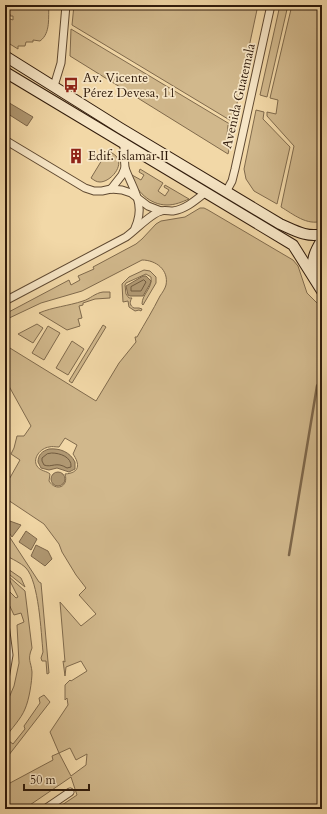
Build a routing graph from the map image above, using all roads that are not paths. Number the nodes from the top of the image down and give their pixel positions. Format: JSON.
{"nodes":[{"id":1,"x":66,"y":5,"type":"edge"},
{"id":2,"x":271,"y":5,"type":"edge"},
{"id":3,"x":5,"y":56,"type":"edge"},
{"id":4,"x":5,"y":72,"type":"edge"},
{"id":5,"x":54,"y":86,"type":"junction"},
{"id":6,"x":5,"y":140,"type":"edge"},
{"id":7,"x":124,"y":142,"type":"junction"},
{"id":8,"x":126,"y":168,"type":"junction"},
{"id":9,"x":111,"y":189,"type":"junction"},
{"id":10,"x":206,"y":192,"type":"junction"},
{"id":11,"x":226,"y":192,"type":"junction"},
{"id":12,"x":138,"y":198,"type":"junction"},
{"id":13,"x":161,"y":211,"type":"junction"},
{"id":14,"x":134,"y":232,"type":"junction"},
{"id":15,"x":322,"y":234,"type":"edge"},
{"id":16,"x":322,"y":240,"type":"edge"},
{"id":17,"x":316,"y":281,"type":"junction"},
{"id":18,"x":322,"y":291,"type":"edge"},
{"id":19,"x":5,"y":301,"type":"edge"},
{"id":20,"x":5,"y":624,"type":"edge"},
{"id":21,"x":5,"y":679,"type":"edge"},
{"id":22,"x":70,"y":792,"type":"dead end"},
{"id":23,"x":45,"y":809,"type":"edge"}],
"edges":[{"from":1,"to":5,"type":"street"},
{"from":2,"to":11,"type":"street","name":"Avenida Guatemala"},
{"from":3,"to":5,"type":"main road"},
{"from":4,"to":7,"type":"main road"},
{"from":5,"to":11,"type":"main road"},
{"from":6,"to":9,"type":"street"},
{"from":7,"to":8,"type":"street"},
{"from":7,"to":10,"type":"main road"},
{"from":8,"to":9,"type":"street"},
{"from":8,"to":12,"type":"street"},
{"from":9,"to":12,"type":"street"},
{"from":10,"to":13,"type":"street"},
{"from":10,"to":17,"type":"main road"},
{"from":11,"to":15,"type":"main road"},
{"from":12,"to":13,"type":"street"},
{"from":12,"to":14,"type":"street"},
{"from":13,"to":14,"type":"street"},
{"from":14,"to":19,"type":"street"},
{"from":16,"to":17,"type":"main road"},
{"from":17,"to":18,"type":"main road"},
{"from":20,"to":21,"type":"street"},
{"from":22,"to":23,"type":"street"}]}
